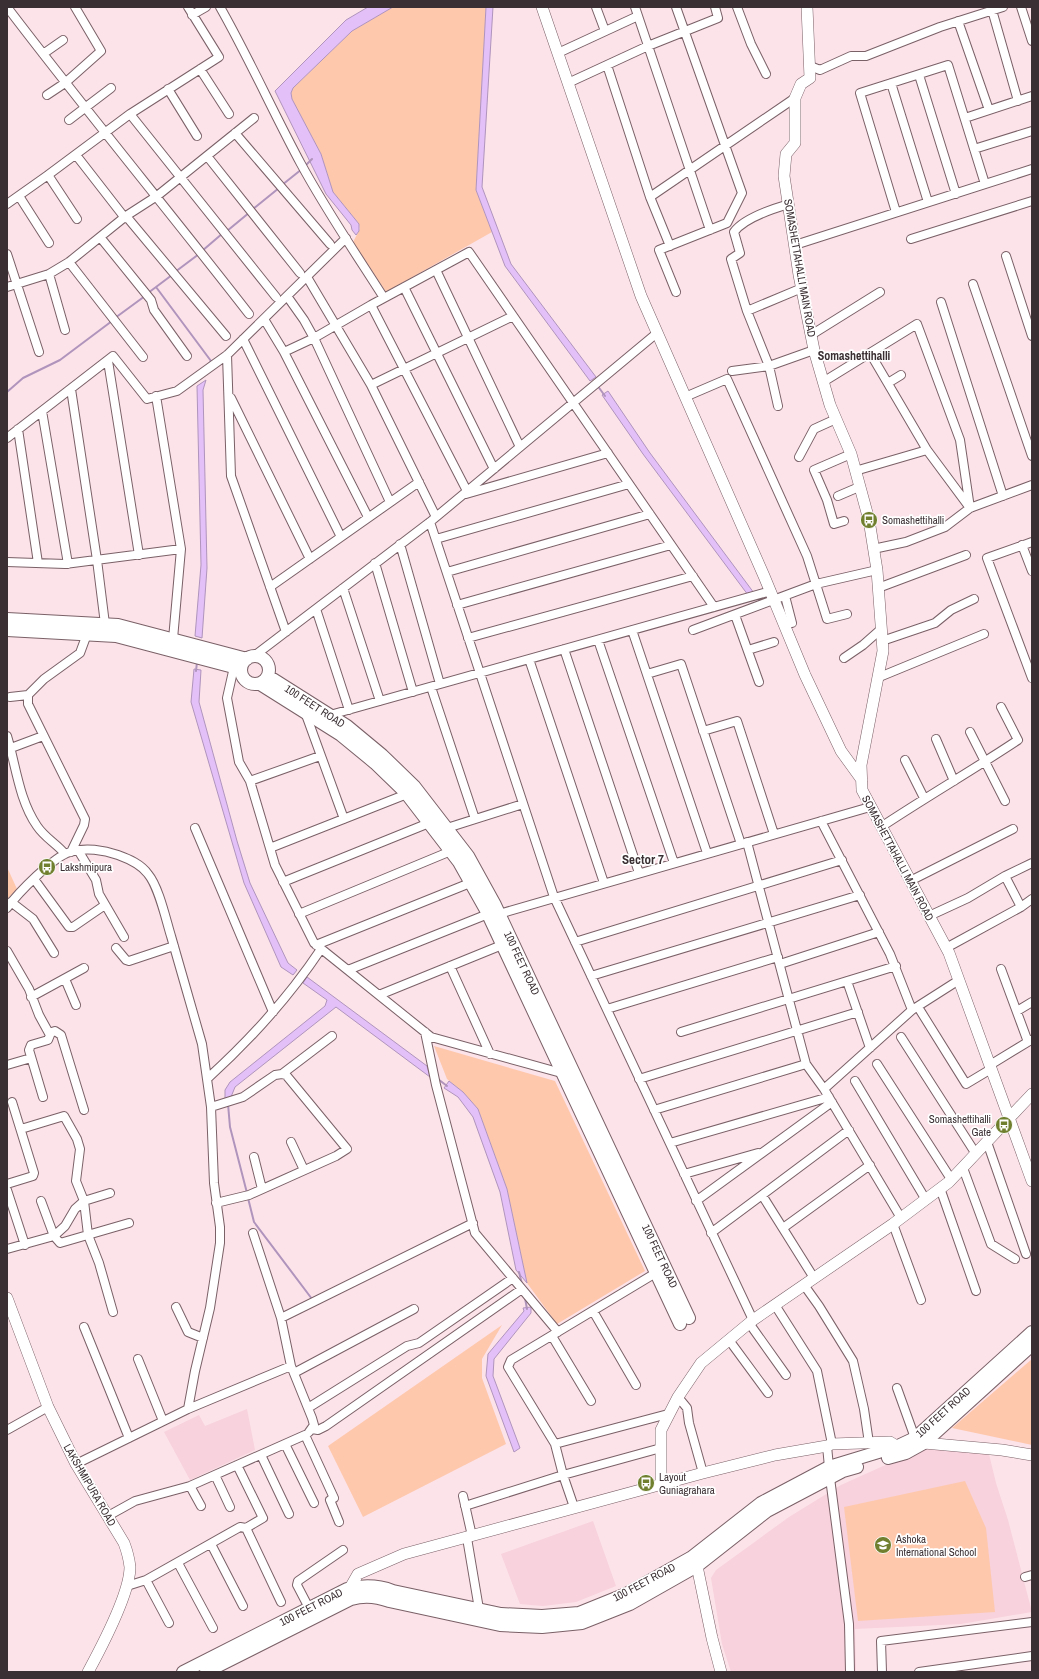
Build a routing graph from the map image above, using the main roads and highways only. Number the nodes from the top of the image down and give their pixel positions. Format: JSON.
{"nodes":[{"id":1,"x":7,"y":619,"type":"edge"},
{"id":2,"x":7,"y":630,"type":"edge"},
{"id":3,"x":171,"y":644,"type":"junction"},
{"id":4,"x":244,"y":663,"type":"junction"},
{"id":5,"x":264,"y":680,"type":"junction"},
{"id":6,"x":493,"y":914,"type":"junction"},
{"id":7,"x":660,"y":1271,"type":"junction"},
{"id":8,"x":684,"y":1321,"type":"dead end"},
{"id":9,"x":1032,"y":1332,"type":"edge"},
{"id":10,"x":1032,"y":1345,"type":"edge"},
{"id":11,"x":919,"y":1440,"type":"junction"},
{"id":12,"x":695,"y":1562,"type":"junction"},
{"id":13,"x":351,"y":1593,"type":"junction"},
{"id":14,"x":183,"y":1672,"type":"edge"},
{"id":15,"x":206,"y":1672,"type":"edge"}],
"edges":[{"from":1,"to":3,"type":"main road"},
{"from":2,"to":3,"type":"main road"},
{"from":3,"to":4,"type":"main road"},
{"from":4,"to":5,"type":"main road","name":"100 FEET ROAD"},
{"from":4,"to":5,"type":"main road"},
{"from":5,"to":6,"type":"main road","name":"100 FEET ROAD"},
{"from":5,"to":6,"type":"main road","name":"100 FEET ROAD"},
{"from":6,"to":7,"type":"main road","name":"100 FEET ROAD"},
{"from":6,"to":7,"type":"main road","name":"100 FEET ROAD"},
{"from":7,"to":8,"type":"main road","name":"100 FEET ROAD"},
{"from":9,"to":11,"type":"main road","name":"100 FEET ROAD"},
{"from":10,"to":11,"type":"main road","name":"100 FEET ROAD"},
{"from":11,"to":12,"type":"main road","name":"100 FEET ROAD"},
{"from":12,"to":13,"type":"main road","name":"100 FEET ROAD"},
{"from":12,"to":13,"type":"main road","name":"100 FEET ROAD"},
{"from":13,"to":14,"type":"main road","name":"100 FEET ROAD"},
{"from":13,"to":15,"type":"main road","name":"100 FEET ROAD"}]}
